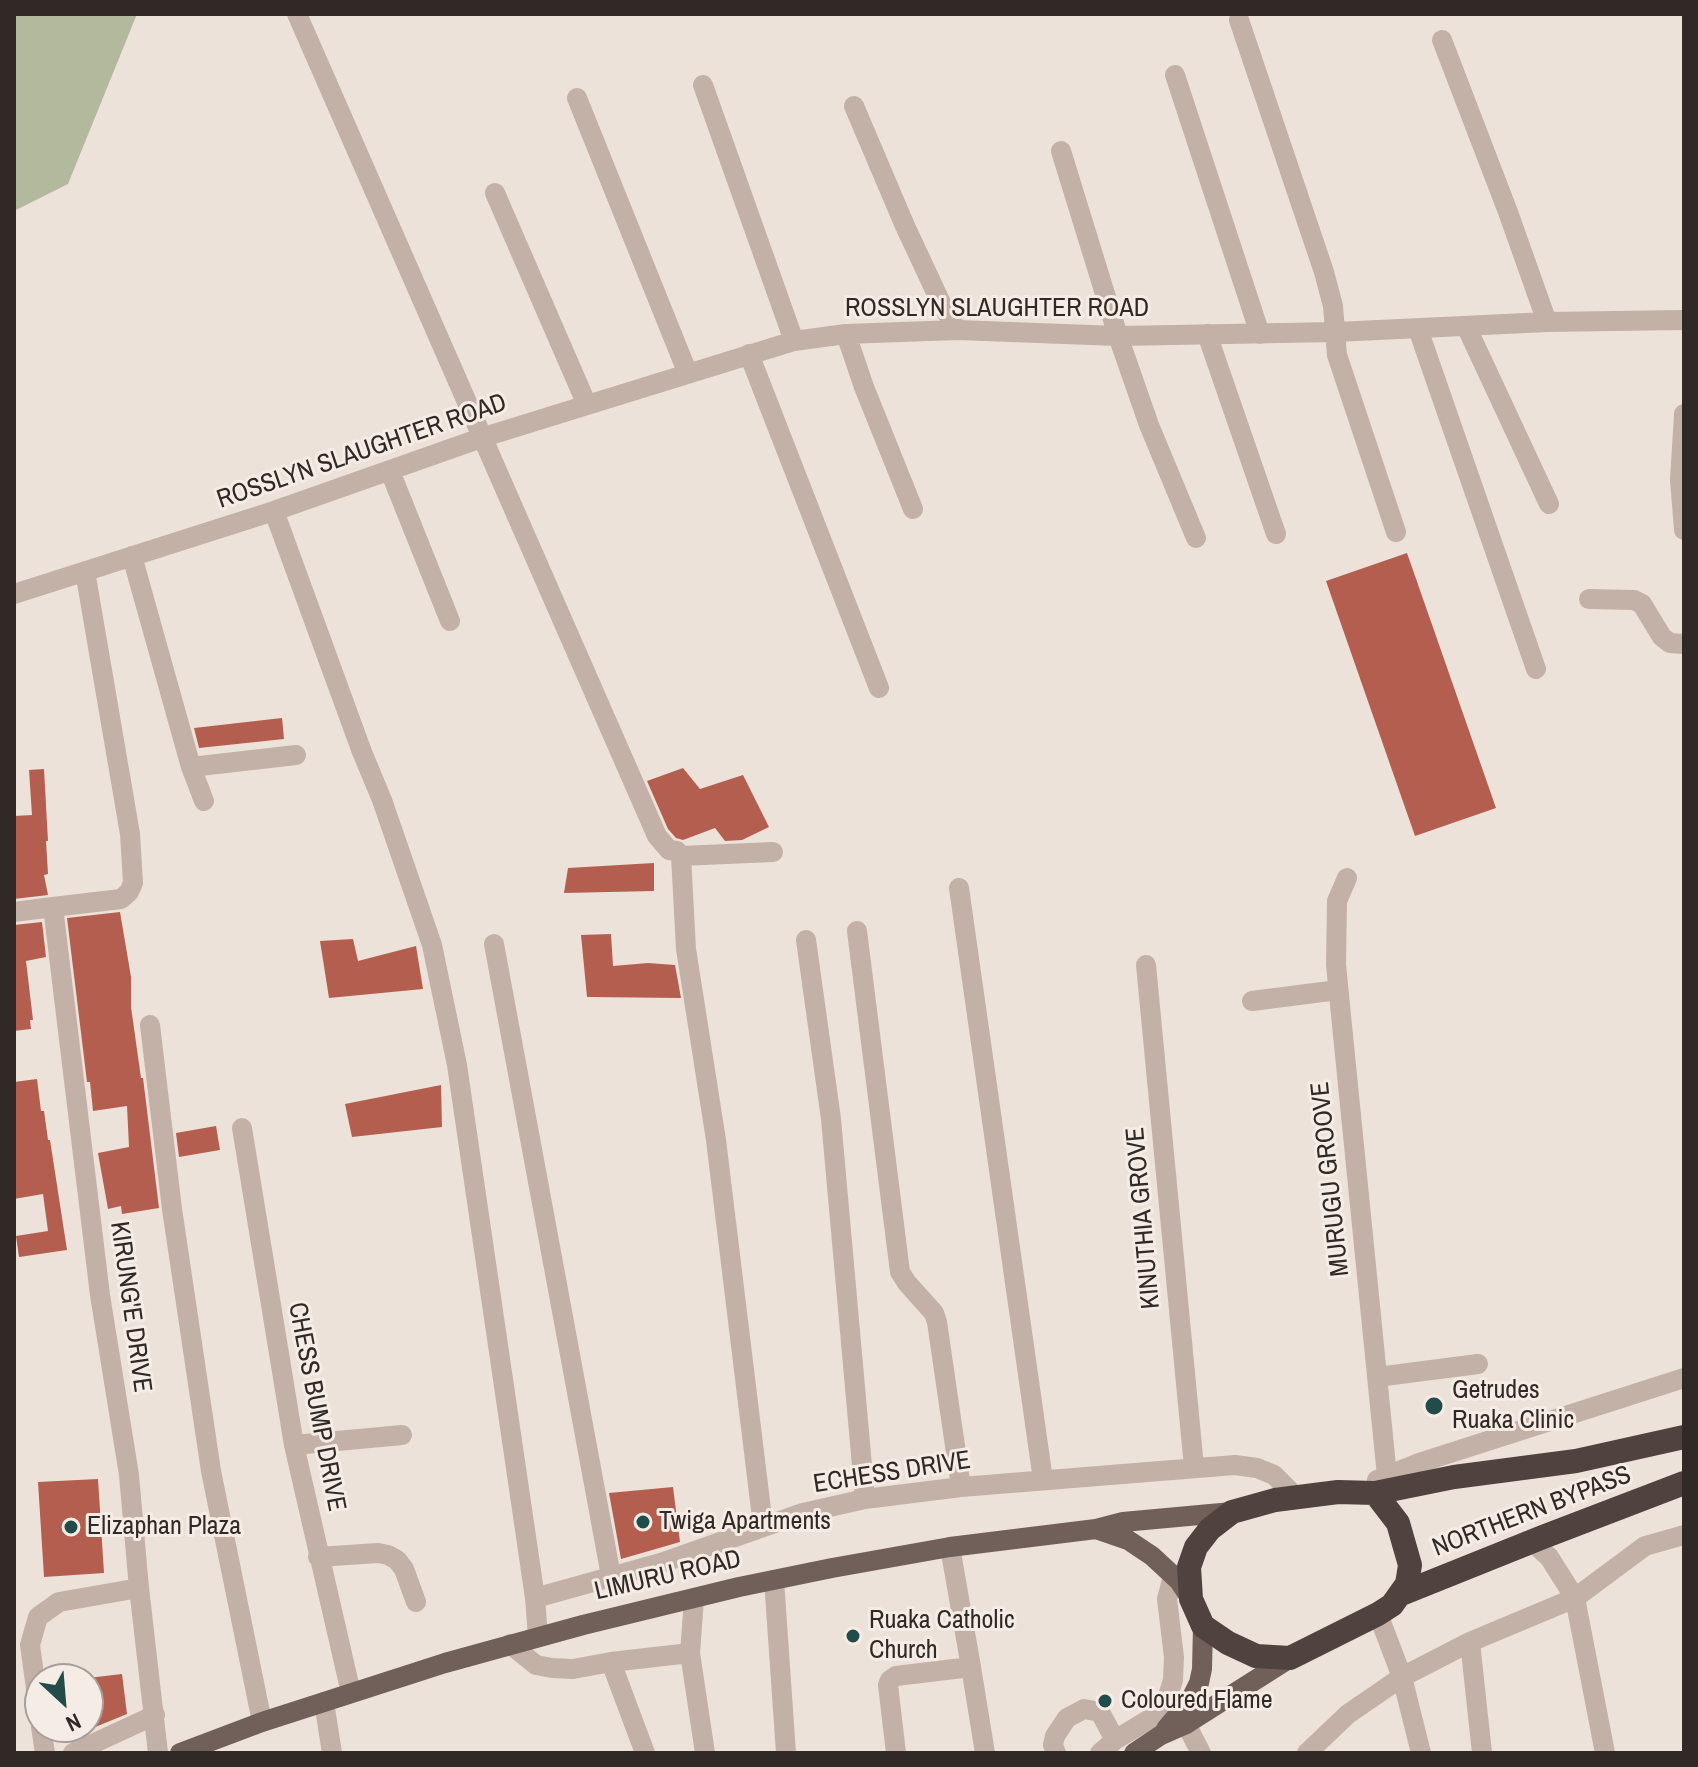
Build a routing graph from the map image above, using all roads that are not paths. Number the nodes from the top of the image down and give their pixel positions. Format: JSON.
{"nodes":[{"id":1,"x":297,"y":14,"type":"edge"},
{"id":2,"x":1239,"y":20,"type":"dead end"},
{"id":3,"x":1442,"y":40,"type":"dead end"},
{"id":4,"x":1175,"y":75,"type":"dead end"},
{"id":5,"x":703,"y":85,"type":"dead end"},
{"id":6,"x":577,"y":98,"type":"dead end"},
{"id":7,"x":854,"y":106,"type":"dead end"},
{"id":8,"x":1061,"y":151,"type":"dead end"},
{"id":9,"x":495,"y":193,"type":"dead end"},
{"id":10,"x":1684,"y":320,"type":"edge"},
{"id":11,"x":1547,"y":322,"type":"junction"},
{"id":12,"x":1467,"y":328,"type":"junction"},
{"id":13,"x":1418,"y":329,"type":"junction"},
{"id":14,"x":957,"y":330,"type":"junction"},
{"id":15,"x":1336,"y":332,"type":"junction"},
{"id":16,"x":846,"y":334,"type":"junction"},
{"id":17,"x":1207,"y":334,"type":"junction"},
{"id":18,"x":1260,"y":334,"type":"junction"},
{"id":19,"x":1118,"y":336,"type":"junction"},
{"id":20,"x":794,"y":341,"type":"junction"},
{"id":21,"x":749,"y":354,"type":"junction"},
{"id":22,"x":688,"y":374,"type":"junction"},
{"id":23,"x":587,"y":405,"type":"junction"},
{"id":24,"x":1684,"y":414,"type":"edge"},
{"id":25,"x":484,"y":437,"type":"junction"},
{"id":26,"x":390,"y":471,"type":"junction"},
{"id":27,"x":1549,"y":504,"type":"dead end"},
{"id":28,"x":913,"y":509,"type":"dead end"},
{"id":29,"x":274,"y":511,"type":"junction"},
{"id":30,"x":1684,"y":530,"type":"edge"},
{"id":31,"x":1396,"y":532,"type":"dead end"},
{"id":32,"x":1276,"y":534,"type":"dead end"},
{"id":33,"x":1196,"y":538,"type":"dead end"},
{"id":34,"x":132,"y":556,"type":"junction"},
{"id":35,"x":85,"y":571,"type":"junction"},
{"id":36,"x":14,"y":594,"type":"edge"},
{"id":37,"x":1589,"y":599,"type":"dead end"},
{"id":38,"x":450,"y":621,"type":"dead end"},
{"id":39,"x":1684,"y":644,"type":"edge"},
{"id":40,"x":1536,"y":669,"type":"dead end"},
{"id":41,"x":879,"y":688,"type":"dead end"},
{"id":42,"x":296,"y":755,"type":"dead end"},
{"id":43,"x":191,"y":767,"type":"junction"},
{"id":44,"x":204,"y":801,"type":"dead end"},
{"id":45,"x":773,"y":852,"type":"dead end"},
{"id":46,"x":681,"y":856,"type":"junction"},
{"id":47,"x":1347,"y":878,"type":"dead end"},
{"id":48,"x":959,"y":888,"type":"dead end"},
{"id":49,"x":53,"y":907,"type":"junction"},
{"id":50,"x":14,"y":912,"type":"edge"},
{"id":51,"x":857,"y":931,"type":"dead end"},
{"id":52,"x":806,"y":940,"type":"dead end"},
{"id":53,"x":494,"y":944,"type":"dead end"},
{"id":54,"x":1146,"y":965,"type":"dead end"},
{"id":55,"x":1338,"y":990,"type":"junction"},
{"id":56,"x":1252,"y":1001,"type":"dead end"},
{"id":57,"x":150,"y":1025,"type":"dead end"},
{"id":58,"x":242,"y":1128,"type":"dead end"},
{"id":59,"x":1478,"y":1364,"type":"dead end"},
{"id":60,"x":1377,"y":1377,"type":"junction"},
{"id":61,"x":1684,"y":1378,"type":"edge"},
{"id":62,"x":402,"y":1435,"type":"dead end"},
{"id":63,"x":1684,"y":1437,"type":"edge"},
{"id":64,"x":294,"y":1445,"type":"junction"},
{"id":65,"x":1194,"y":1467,"type":"junction"},
{"id":66,"x":1043,"y":1480,"type":"junction"},
{"id":67,"x":1684,"y":1483,"type":"edge"},
{"id":68,"x":1381,"y":1484,"type":"junction"},
{"id":69,"x":961,"y":1487,"type":"junction"},
{"id":70,"x":1296,"y":1497,"type":"junction"},
{"id":71,"x":865,"y":1499,"type":"junction"},
{"id":72,"x":1232,"y":1512,"type":"junction"},
{"id":73,"x":763,"y":1526,"type":"junction"},
{"id":74,"x":1096,"y":1529,"type":"junction"},
{"id":75,"x":1684,"y":1535,"type":"edge"},
{"id":76,"x":1531,"y":1541,"type":"junction"},
{"id":77,"x":950,"y":1547,"type":"junction"},
{"id":78,"x":318,"y":1557,"type":"junction"},
{"id":79,"x":611,"y":1576,"type":"junction"},
{"id":80,"x":1173,"y":1576,"type":"junction"},
{"id":81,"x":774,"y":1580,"type":"junction"},
{"id":82,"x":139,"y":1588,"type":"junction"},
{"id":83,"x":1401,"y":1594,"type":"junction"},
{"id":84,"x":535,"y":1598,"type":"junction"},
{"id":85,"x":1575,"y":1598,"type":"junction"},
{"id":86,"x":694,"y":1599,"type":"junction"},
{"id":87,"x":1191,"y":1599,"type":"junction"},
{"id":88,"x":416,"y":1602,"type":"dead end"},
{"id":89,"x":1378,"y":1614,"type":"junction"},
{"id":90,"x":1203,"y":1626,"type":"junction"},
{"id":91,"x":538,"y":1637,"type":"junction"},
{"id":92,"x":1470,"y":1642,"type":"junction"},
{"id":93,"x":510,"y":1644,"type":"junction"},
{"id":94,"x":690,"y":1653,"type":"junction"},
{"id":95,"x":1290,"y":1658,"type":"junction"},
{"id":96,"x":611,"y":1662,"type":"junction"},
{"id":97,"x":32,"y":1663,"type":"edge"},
{"id":98,"x":971,"y":1667,"type":"junction"},
{"id":99,"x":1402,"y":1677,"type":"junction"},
{"id":100,"x":351,"y":1693,"type":"junction"},
{"id":101,"x":324,"y":1702,"type":"junction"},
{"id":102,"x":155,"y":1715,"type":"junction"},
{"id":103,"x":262,"y":1722,"type":"junction"},
{"id":104,"x":1186,"y":1724,"type":"junction"},
{"id":105,"x":1138,"y":1726,"type":"junction"},
{"id":106,"x":1161,"y":1735,"type":"junction"},
{"id":107,"x":1107,"y":1747,"type":"edge"},
{"id":108,"x":206,"y":1749,"type":"edge"},
{"id":109,"x":1139,"y":1750,"type":"edge"},
{"id":110,"x":73,"y":1753,"type":"edge"},
{"id":111,"x":158,"y":1753,"type":"edge"},
{"id":112,"x":180,"y":1753,"type":"edge"},
{"id":113,"x":332,"y":1753,"type":"edge"},
{"id":114,"x":645,"y":1753,"type":"edge"},
{"id":115,"x":705,"y":1753,"type":"edge"},
{"id":116,"x":786,"y":1753,"type":"edge"},
{"id":117,"x":896,"y":1753,"type":"edge"},
{"id":118,"x":985,"y":1753,"type":"edge"},
{"id":119,"x":1056,"y":1753,"type":"edge"},
{"id":120,"x":1201,"y":1753,"type":"edge"},
{"id":121,"x":1307,"y":1753,"type":"edge"},
{"id":122,"x":1421,"y":1753,"type":"edge"},
{"id":123,"x":1482,"y":1753,"type":"edge"},
{"id":124,"x":1605,"y":1753,"type":"edge"}],
"edges":[{"from":1,"to":25,"type":"street"},
{"from":2,"to":15,"type":"street"},
{"from":3,"to":11,"type":"street"},
{"from":4,"to":18,"type":"street"},
{"from":5,"to":20,"type":"street"},
{"from":6,"to":22,"type":"street"},
{"from":7,"to":14,"type":"street"},
{"from":8,"to":19,"type":"street"},
{"from":9,"to":23,"type":"street"},
{"from":10,"to":11,"type":"street","name":"ROSSLYN SLAUGHTER ROAD"},
{"from":11,"to":12,"type":"street","name":"ROSSLYN SLAUGHTER ROAD"},
{"from":12,"to":13,"type":"street","name":"ROSSLYN SLAUGHTER ROAD"},
{"from":12,"to":27,"type":"street"},
{"from":13,"to":15,"type":"street","name":"ROSSLYN SLAUGHTER ROAD"},
{"from":13,"to":40,"type":"street"},
{"from":14,"to":16,"type":"street","name":"ROSSLYN SLAUGHTER ROAD"},
{"from":14,"to":19,"type":"street","name":"ROSSLYN SLAUGHTER ROAD"},
{"from":15,"to":18,"type":"street","name":"ROSSLYN SLAUGHTER ROAD"},
{"from":15,"to":31,"type":"street"},
{"from":16,"to":20,"type":"street","name":"ROSSLYN SLAUGHTER ROAD"},
{"from":16,"to":28,"type":"street"},
{"from":17,"to":18,"type":"street","name":"ROSSLYN SLAUGHTER ROAD"},
{"from":17,"to":19,"type":"street","name":"ROSSLYN SLAUGHTER ROAD"},
{"from":17,"to":32,"type":"street"},
{"from":19,"to":33,"type":"street"},
{"from":20,"to":21,"type":"street","name":"ROSSLYN SLAUGHTER ROAD"},
{"from":21,"to":22,"type":"street","name":"ROSSLYN SLAUGHTER ROAD"},
{"from":21,"to":41,"type":"street"},
{"from":22,"to":23,"type":"street","name":"ROSSLYN SLAUGHTER ROAD"},
{"from":23,"to":25,"type":"street","name":"ROSSLYN SLAUGHTER ROAD"},
{"from":24,"to":30,"type":"street"},
{"from":25,"to":26,"type":"street","name":"ROSSLYN SLAUGHTER ROAD"},
{"from":25,"to":46,"type":"street"},
{"from":26,"to":29,"type":"street","name":"ROSSLYN SLAUGHTER ROAD"},
{"from":26,"to":38,"type":"street"},
{"from":29,"to":34,"type":"street","name":"ROSSLYN SLAUGHTER ROAD"},
{"from":29,"to":84,"type":"street"},
{"from":34,"to":35,"type":"street","name":"ROSSLYN SLAUGHTER ROAD"},
{"from":34,"to":43,"type":"street"},
{"from":35,"to":36,"type":"street","name":"ROSSLYN SLAUGHTER ROAD"},
{"from":35,"to":49,"type":"street"},
{"from":37,"to":39,"type":"street"},
{"from":42,"to":43,"type":"street"},
{"from":43,"to":44,"type":"street"},
{"from":45,"to":46,"type":"street"},
{"from":46,"to":73,"type":"street"},
{"from":47,"to":55,"type":"street","name":"MURUGU GROOVE"},
{"from":48,"to":66,"type":"street"},
{"from":49,"to":50,"type":"street"},
{"from":49,"to":82,"type":"street","name":"KIRUNG'E DRIVE"},
{"from":51,"to":69,"type":"street"},
{"from":52,"to":71,"type":"street"},
{"from":53,"to":79,"type":"street"},
{"from":54,"to":65,"type":"street","name":"KINUTHIA GROVE"},
{"from":55,"to":56,"type":"street"},
{"from":55,"to":60,"type":"street","name":"MURUGU GROOVE"},
{"from":57,"to":103,"type":"street"},
{"from":58,"to":64,"type":"street","name":"CHESS BUMP DRIVE"},
{"from":59,"to":60,"type":"street"},
{"from":60,"to":68,"type":"street","name":"MURUGU GROOVE"},
{"from":61,"to":68,"type":"street"},
{"from":62,"to":64,"type":"street"},
{"from":63,"to":68,"type":"highway"},
{"from":64,"to":78,"type":"street","name":"CHESS BUMP DRIVE"},
{"from":65,"to":66,"type":"street","name":"ECHESS DRIVE"},
{"from":65,"to":70,"type":"street","name":"ECHESS DRIVE"},
{"from":66,"to":69,"type":"street","name":"ECHESS DRIVE"},
{"from":67,"to":76,"type":"highway","name":"NORTHERN BYPASS"},
{"from":68,"to":70,"type":"highway","name":"NORTHERN BYPASS"},
{"from":68,"to":83,"type":"highway","name":"NORTHERN BYPASS"},
{"from":69,"to":71,"type":"street","name":"ECHESS DRIVE"},
{"from":70,"to":72,"type":"highway","name":"NORTHERN BYPASS"},
{"from":71,"to":73,"type":"street","name":"ECHESS DRIVE"},
{"from":72,"to":74,"type":"main road","name":"LIMURU ROAD"},
{"from":72,"to":87,"type":"highway","name":"NORTHERN BYPASS"},
{"from":73,"to":79,"type":"street","name":"ECHESS DRIVE"},
{"from":74,"to":77,"type":"main road","name":"LIMURU ROAD"},
{"from":74,"to":80,"type":"main road","name":"NORTHERN BYPASS"},
{"from":75,"to":85,"type":"street"},
{"from":76,"to":83,"type":"highway","name":"NORTHERN BYPASS"},
{"from":76,"to":85,"type":"street"},
{"from":77,"to":81,"type":"main road","name":"LIMURU ROAD"},
{"from":77,"to":98,"type":"street"},
{"from":78,"to":88,"type":"street"},
{"from":78,"to":100,"type":"street","name":"CHESS BUMP DRIVE"},
{"from":79,"to":84,"type":"street","name":"ECHESS DRIVE"},
{"from":80,"to":87,"type":"main road","name":"NORTHERN BYPASS"},
{"from":80,"to":105,"type":"street"},
{"from":81,"to":86,"type":"main road","name":"LIMURU ROAD"},
{"from":81,"to":116,"type":"street"},
{"from":82,"to":97,"type":"street"},
{"from":82,"to":102,"type":"street","name":"KIRUNG'E DRIVE"},
{"from":83,"to":89,"type":"highway","name":"NORTHERN BYPASS"},
{"from":84,"to":91,"type":"street"},
{"from":85,"to":92,"type":"street"},
{"from":85,"to":124,"type":"street"},
{"from":86,"to":91,"type":"main road","name":"LIMURU ROAD"},
{"from":86,"to":94,"type":"street"},
{"from":87,"to":90,"type":"highway","name":"NORTHERN BYPASS"},
{"from":89,"to":95,"type":"highway","name":"NORTHERN BYPASS"},
{"from":89,"to":99,"type":"street"},
{"from":90,"to":95,"type":"highway"},
{"from":90,"to":106,"type":"main road","name":"NORTHERN BYPASS"},
{"from":91,"to":93,"type":"main road","name":"LIMURU ROAD"},
{"from":92,"to":99,"type":"street"},
{"from":92,"to":123,"type":"street"},
{"from":93,"to":96,"type":"street"},
{"from":93,"to":100,"type":"main road","name":"LIMURU ROAD"},
{"from":94,"to":96,"type":"street"},
{"from":94,"to":115,"type":"street"},
{"from":95,"to":104,"type":"main road","name":"NORTHERN BYPASS"},
{"from":96,"to":114,"type":"street"},
{"from":98,"to":117,"type":"street"},
{"from":98,"to":118,"type":"street"},
{"from":99,"to":121,"type":"street"},
{"from":99,"to":122,"type":"street"},
{"from":100,"to":101,"type":"main road","name":"LIMURU ROAD"},
{"from":101,"to":103,"type":"main road","name":"LIMURU ROAD"},
{"from":101,"to":113,"type":"street"},
{"from":102,"to":110,"type":"street"},
{"from":102,"to":111,"type":"street","name":"KIRUNG'E DRIVE"},
{"from":103,"to":108,"type":"main road","name":"LIMURU ROAD"},
{"from":104,"to":106,"type":"main road","name":"NORTHERN BYPASS"},
{"from":104,"to":120,"type":"street"},
{"from":105,"to":107,"type":"street"},
{"from":105,"to":109,"type":"street"},
{"from":106,"to":109,"type":"main road","name":"NORTHERN BYPASS"},
{"from":107,"to":119,"type":"street"},
{"from":108,"to":112,"type":"main road","name":"LIMURU ROAD"}]}
